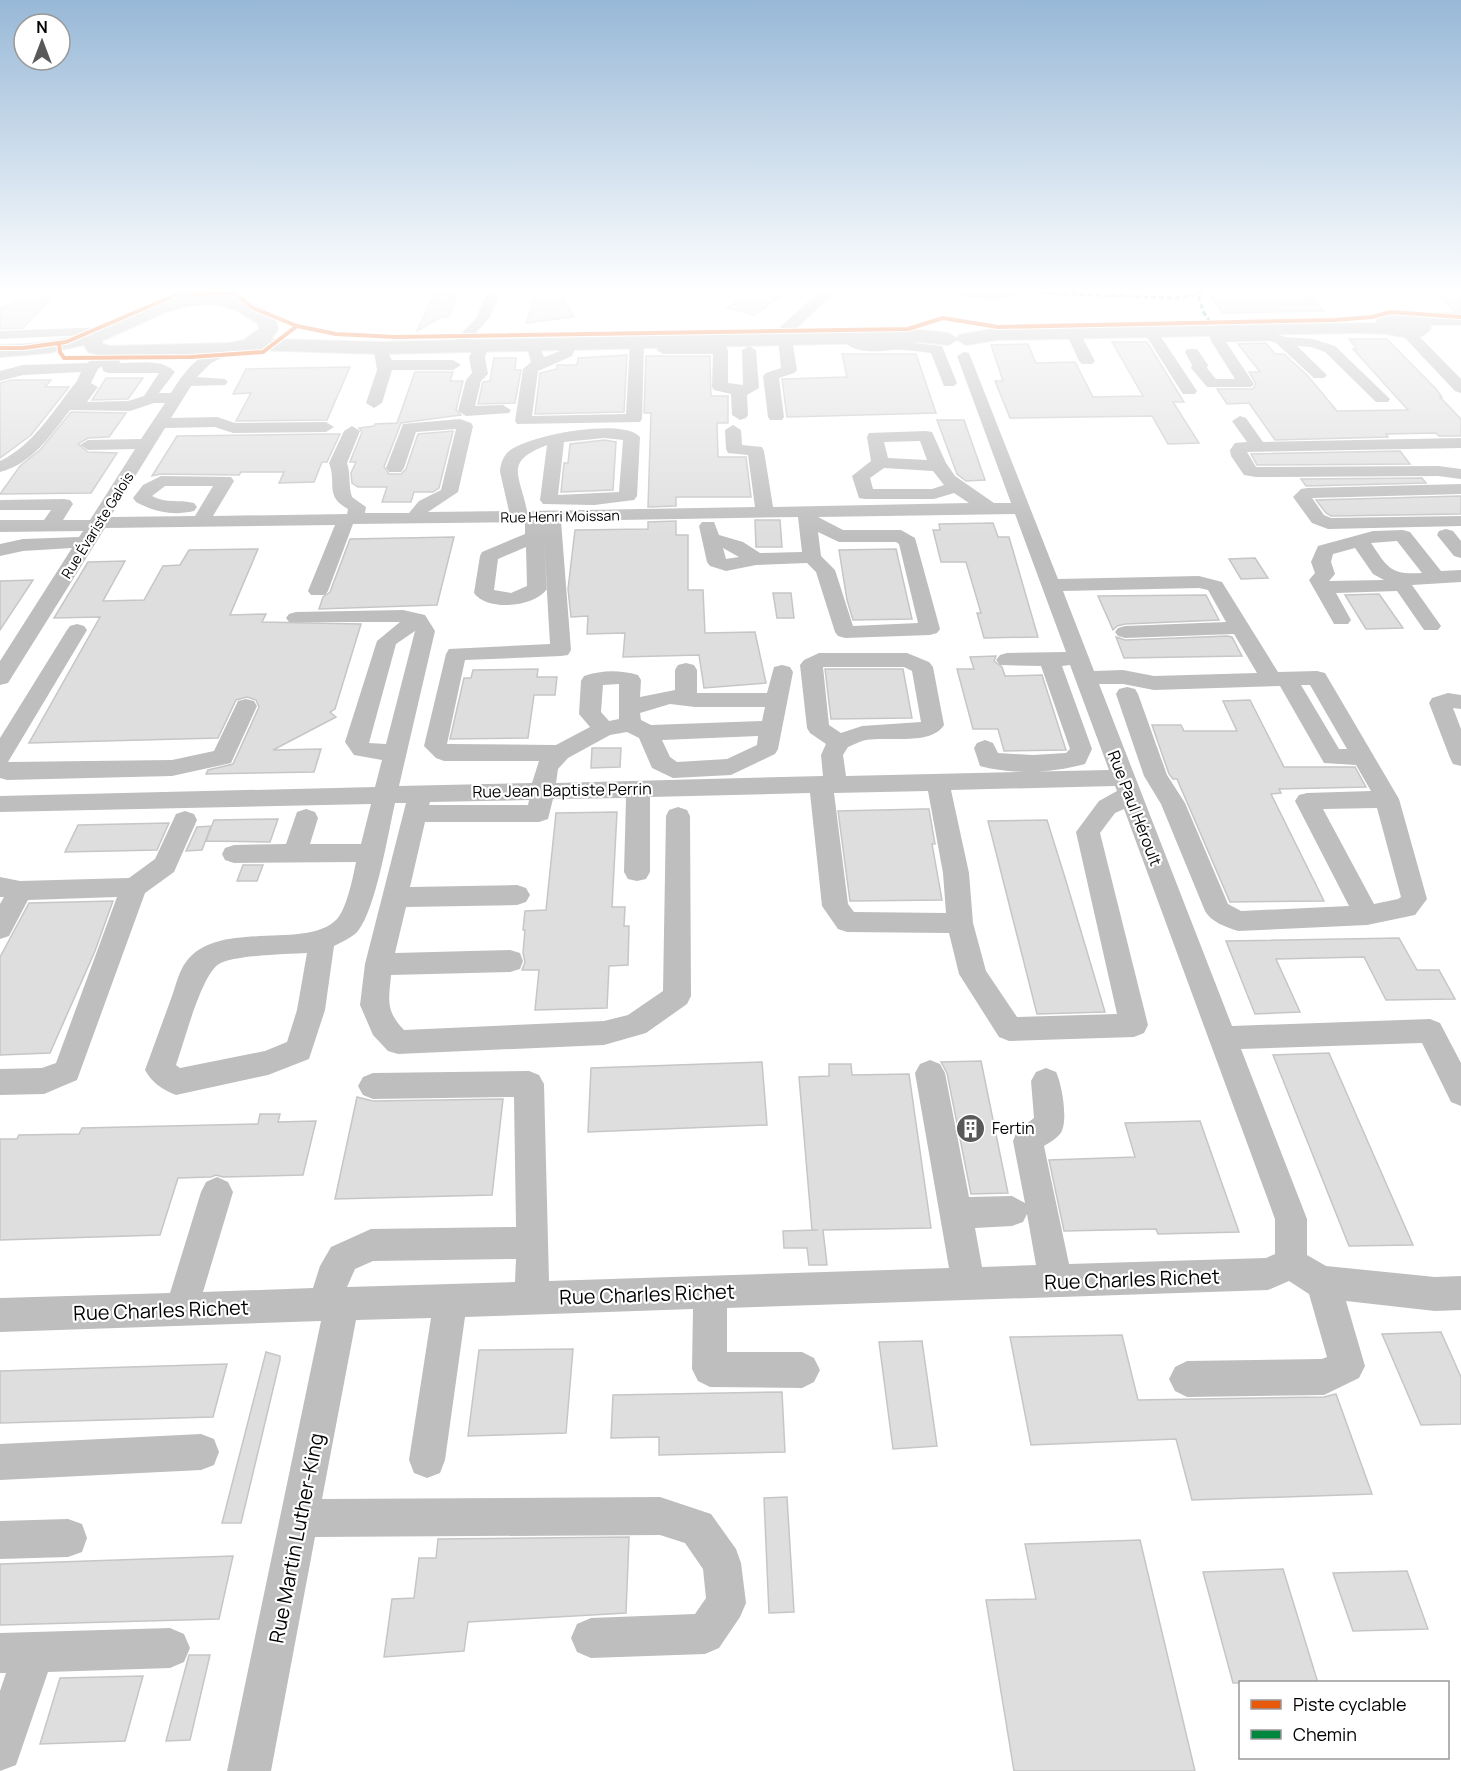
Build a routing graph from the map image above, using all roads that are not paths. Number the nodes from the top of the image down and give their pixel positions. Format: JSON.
{"nodes":[{"id":1,"x":88,"y":373,"type":"edge"},
{"id":2,"x":101,"y":373,"type":"edge"},
{"id":3,"x":166,"y":373,"type":"edge"},
{"id":4,"x":191,"y":373,"type":"edge"},
{"id":5,"x":193,"y":373,"type":"edge"},
{"id":6,"x":379,"y":373,"type":"edge"},
{"id":7,"x":480,"y":373,"type":"edge"},
{"id":8,"x":530,"y":373,"type":"edge"},
{"id":9,"x":636,"y":373,"type":"edge"},
{"id":10,"x":720,"y":373,"type":"edge"},
{"id":11,"x":751,"y":373,"type":"edge"},
{"id":12,"x":781,"y":373,"type":"edge"},
{"id":13,"x":945,"y":373,"type":"edge"},
{"id":14,"x":969,"y":373,"type":"edge"},
{"id":15,"x":1177,"y":373,"type":"edge"},
{"id":16,"x":1203,"y":373,"type":"edge"},
{"id":17,"x":1239,"y":373,"type":"edge"},
{"id":18,"x":1316,"y":373,"type":"edge"},
{"id":19,"x":1355,"y":373,"type":"edge"},
{"id":20,"x":1447,"y":373,"type":"edge"},
{"id":21,"x":1319,"y":375,"type":"dead end"},
{"id":22,"x":190,"y":376,"type":"junction"},
{"id":23,"x":220,"y":382,"type":"dead end"},
{"id":24,"x":949,"y":383,"type":"dead end"},
{"id":25,"x":1461,"y":388,"type":"edge"},
{"id":26,"x":737,"y":390,"type":"junction"},
{"id":27,"x":1189,"y":391,"type":"dead end"},
{"id":28,"x":152,"y":398,"type":"junction"},
{"id":29,"x":176,"y":398,"type":"junction"},
{"id":30,"x":1382,"y":399,"type":"dead end"},
{"id":31,"x":374,"y":403,"type":"dead end"},
{"id":32,"x":503,"y":410,"type":"dead end"},
{"id":33,"x":776,"y":417,"type":"dead end"},
{"id":34,"x":1240,"y":421,"type":"dead end"},
{"id":35,"x":129,"y":422,"type":"dead end"},
{"id":36,"x":160,"y":423,"type":"junction"},
{"id":37,"x":326,"y":427,"type":"dead end"},
{"id":38,"x":352,"y":431,"type":"dead end"},
{"id":39,"x":1383,"y":431,"type":"dead end"},
{"id":40,"x":556,"y":440,"type":"junction"},
{"id":41,"x":1454,"y":443,"type":"edge"},
{"id":42,"x":147,"y":444,"type":"junction"},
{"id":43,"x":1394,"y":444,"type":"junction"},
{"id":44,"x":88,"y":445,"type":"dead end"},
{"id":45,"x":114,"y":445,"type":"junction"},
{"id":46,"x":1258,"y":446,"type":"junction"},
{"id":47,"x":880,"y":463,"type":"junction"},
{"id":48,"x":936,"y":466,"type":"junction"},
{"id":49,"x":0,"y":467,"type":"edge"},
{"id":50,"x":395,"y":468,"type":"dead end"},
{"id":51,"x":1438,"y":471,"type":"junction"},
{"id":52,"x":1461,"y":474,"type":"edge"},
{"id":53,"x":954,"y":487,"type":"junction"},
{"id":54,"x":1461,"y":489,"type":"edge"},
{"id":55,"x":0,"y":505,"type":"edge"},
{"id":56,"x":593,"y":508,"type":"junction"},
{"id":57,"x":989,"y":508,"type":"junction"},
{"id":58,"x":1021,"y":508,"type":"junction"},
{"id":59,"x":707,"y":513,"type":"junction"},
{"id":60,"x":765,"y":513,"type":"junction"},
{"id":61,"x":806,"y":515,"type":"junction"},
{"id":62,"x":535,"y":516,"type":"junction"},
{"id":63,"x":415,"y":518,"type":"junction"},
{"id":64,"x":351,"y":519,"type":"junction"},
{"id":65,"x":1461,"y":521,"type":"edge"},
{"id":66,"x":99,"y":524,"type":"junction"},
{"id":67,"x":50,"y":525,"type":"junction"},
{"id":68,"x":0,"y":526,"type":"edge"},
{"id":69,"x":1454,"y":535,"type":"edge"},
{"id":70,"x":1403,"y":536,"type":"junction"},
{"id":71,"x":534,"y":537,"type":"dead end"},
{"id":72,"x":1360,"y":541,"type":"junction"},
{"id":73,"x":87,"y":542,"type":"junction"},
{"id":74,"x":0,"y":548,"type":"edge"},
{"id":75,"x":1461,"y":552,"type":"edge"},
{"id":76,"x":812,"y":557,"type":"junction"},
{"id":77,"x":1461,"y":576,"type":"edge"},
{"id":78,"x":1436,"y":577,"type":"junction"},
{"id":79,"x":1400,"y":582,"type":"junction"},
{"id":80,"x":1052,"y":585,"type":"junction"},
{"id":81,"x":1321,"y":587,"type":"junction"},
{"id":82,"x":318,"y":591,"type":"dead end"},
{"id":83,"x":296,"y":618,"type":"dead end"},
{"id":84,"x":418,"y":619,"type":"junction"},
{"id":85,"x":1341,"y":620,"type":"dead end"},
{"id":86,"x":1431,"y":626,"type":"dead end"},
{"id":87,"x":1240,"y":628,"type":"junction"},
{"id":88,"x":77,"y":630,"type":"dead end"},
{"id":89,"x":1125,"y":633,"type":"dead end"},
{"id":90,"x":6,"y":659,"type":"edge"},
{"id":91,"x":1049,"y":659,"type":"junction"},
{"id":92,"x":1008,"y":660,"type":"dead end"},
{"id":93,"x":686,"y":670,"type":"dead end"},
{"id":94,"x":782,"y":672,"type":"dead end"},
{"id":95,"x":1086,"y":677,"type":"junction"},
{"id":96,"x":0,"y":678,"type":"edge"},
{"id":97,"x":1279,"y":679,"type":"junction"},
{"id":98,"x":1154,"y":683,"type":"junction"},
{"id":99,"x":1127,"y":694,"type":"junction"},
{"id":100,"x":690,"y":698,"type":"junction"},
{"id":101,"x":777,"y":700,"type":"junction"},
{"id":102,"x":1461,"y":702,"type":"edge"},
{"id":103,"x":246,"y":706,"type":"dead end"},
{"id":104,"x":636,"y":722,"type":"junction"},
{"id":105,"x":771,"y":728,"type":"junction"},
{"id":106,"x":604,"y":729,"type":"junction"},
{"id":107,"x":695,"y":731,"type":"junction"},
{"id":108,"x":839,"y":741,"type":"junction"},
{"id":109,"x":985,"y":748,"type":"dead end"},
{"id":110,"x":396,"y":753,"type":"junction"},
{"id":111,"x":560,"y":753,"type":"junction"},
{"id":112,"x":0,"y":757,"type":"edge"},
{"id":113,"x":1461,"y":758,"type":"edge"},
{"id":114,"x":0,"y":768,"type":"edge"},
{"id":115,"x":126,"y":770,"type":"junction"},
{"id":116,"x":695,"y":770,"type":"junction"},
{"id":117,"x":938,"y":782,"type":"junction"},
{"id":118,"x":828,"y":784,"type":"junction"},
{"id":119,"x":1127,"y":786,"type":"junction"},
{"id":120,"x":638,"y":789,"type":"junction"},
{"id":121,"x":543,"y":790,"type":"junction"},
{"id":122,"x":386,"y":794,"type":"junction"},
{"id":123,"x":1387,"y":799,"type":"junction"},
{"id":124,"x":111,"y":801,"type":"junction"},
{"id":125,"x":417,"y":803,"type":"junction"},
{"id":126,"x":0,"y":804,"type":"edge"},
{"id":127,"x":678,"y":816,"type":"dead end"},
{"id":128,"x":306,"y":818,"type":"dead end"},
{"id":129,"x":185,"y":820,"type":"dead end"},
{"id":130,"x":371,"y":853,"type":"junction"},
{"id":131,"x":234,"y":854,"type":"dead end"},
{"id":132,"x":295,"y":854,"type":"junction"},
{"id":133,"x":637,"y":872,"type":"dead end"},
{"id":134,"x":134,"y":887,"type":"junction"},
{"id":135,"x":10,"y":889,"type":"edge"},
{"id":136,"x":517,"y":895,"type":"dead end"},
{"id":137,"x":395,"y":897,"type":"junction"},
{"id":138,"x":1367,"y":915,"type":"junction"},
{"id":139,"x":960,"y":923,"type":"junction"},
{"id":140,"x":0,"y":930,"type":"edge"},
{"id":141,"x":322,"y":941,"type":"junction"},
{"id":142,"x":510,"y":961,"type":"dead end"},
{"id":143,"x":379,"y":964,"type":"junction"},
{"id":144,"x":1223,"y":1038,"type":"junction"},
{"id":145,"x":930,"y":1073,"type":"dead end"},
{"id":146,"x":0,"y":1082,"type":"edge"},
{"id":147,"x":1046,"y":1082,"type":"dead end"},
{"id":148,"x":373,"y":1086,"type":"dead end"},
{"id":149,"x":1461,"y":1093,"type":"edge"},
{"id":150,"x":217,"y":1192,"type":"dead end"},
{"id":151,"x":1012,"y":1211,"type":"dead end"},
{"id":152,"x":957,"y":1213,"type":"junction"},
{"id":153,"x":532,"y":1243,"type":"junction"},
{"id":154,"x":1291,"y":1263,"type":"junction"},
{"id":155,"x":1056,"y":1281,"type":"junction"},
{"id":156,"x":1320,"y":1282,"type":"junction"},
{"id":157,"x":969,"y":1284,"type":"junction"},
{"id":158,"x":710,"y":1293,"type":"junction"},
{"id":159,"x":1461,"y":1293,"type":"edge"},
{"id":160,"x":532,"y":1298,"type":"junction"},
{"id":161,"x":450,"y":1301,"type":"junction"},
{"id":162,"x":334,"y":1305,"type":"junction"},
{"id":163,"x":181,"y":1310,"type":"junction"},
{"id":164,"x":0,"y":1315,"type":"edge"},
{"id":165,"x":802,"y":1370,"type":"dead end"},
{"id":166,"x":1187,"y":1379,"type":"dead end"},
{"id":167,"x":201,"y":1452,"type":"dead end"},
{"id":168,"x":427,"y":1460,"type":"dead end"},
{"id":169,"x":0,"y":1462,"type":"edge"},
{"id":170,"x":300,"y":1518,"type":"junction"},
{"id":171,"x":68,"y":1538,"type":"dead end"},
{"id":172,"x":0,"y":1540,"type":"edge"},
{"id":173,"x":591,"y":1638,"type":"dead end"},
{"id":174,"x":170,"y":1648,"type":"dead end"},
{"id":175,"x":17,"y":1652,"type":"edge"},
{"id":176,"x":1,"y":1749,"type":"edge"},
{"id":177,"x":249,"y":1771,"type":"edge"}],
"edges":[{"from":1,"to":49,"type":"street"},
{"from":2,"to":28,"type":"street"},
{"from":3,"to":28,"type":"street"},
{"from":4,"to":22,"type":"street"},
{"from":5,"to":22,"type":"street","name":"Rue Évariste Galois"},
{"from":6,"to":31,"type":"street"},
{"from":7,"to":32,"type":"street"},
{"from":8,"to":9,"type":"street"},
{"from":10,"to":26,"type":"street"},
{"from":11,"to":26,"type":"street"},
{"from":12,"to":33,"type":"street"},
{"from":13,"to":24,"type":"street"},
{"from":14,"to":58,"type":"street","name":"Rue Paul Héroult"},
{"from":15,"to":27,"type":"street"},
{"from":16,"to":17,"type":"street"},
{"from":18,"to":21,"type":"street"},
{"from":19,"to":30,"type":"street"},
{"from":20,"to":25,"type":"street"},
{"from":22,"to":23,"type":"street"},
{"from":22,"to":29,"type":"street","name":"Rue Évariste Galois"},
{"from":26,"to":60,"type":"street"},
{"from":28,"to":29,"type":"street"},
{"from":29,"to":36,"type":"street","name":"Rue Évariste Galois"},
{"from":34,"to":46,"type":"street"},
{"from":35,"to":45,"type":"street"},
{"from":36,"to":37,"type":"street"},
{"from":36,"to":42,"type":"street","name":"Rue Évariste Galois"},
{"from":38,"to":64,"type":"street"},
{"from":39,"to":43,"type":"street"},
{"from":40,"to":56,"type":"street"},
{"from":40,"to":56,"type":"street"},
{"from":40,"to":62,"type":"street"},
{"from":41,"to":43,"type":"street"},
{"from":41,"to":51,"type":"street"},
{"from":42,"to":45,"type":"street"},
{"from":42,"to":66,"type":"street","name":"Rue Évariste Galois"},
{"from":43,"to":46,"type":"street"},
{"from":44,"to":45,"type":"street"},
{"from":46,"to":51,"type":"street"},
{"from":47,"to":48,"type":"street"},
{"from":47,"to":48,"type":"street"},
{"from":47,"to":53,"type":"street"},
{"from":48,"to":53,"type":"street"},
{"from":50,"to":63,"type":"street"},
{"from":51,"to":52,"type":"street"},
{"from":53,"to":57,"type":"street"},
{"from":54,"to":65,"type":"street"},
{"from":55,"to":67,"type":"street"},
{"from":56,"to":59,"type":"street","name":"Rue Henri Moissan"},
{"from":56,"to":62,"type":"street","name":"Rue Henri Moissan"},
{"from":57,"to":58,"type":"street","name":"Rue Henri Moissan"},
{"from":57,"to":61,"type":"street","name":"Rue Henri Moissan"},
{"from":58,"to":80,"type":"street","name":"Rue Paul Héroult"},
{"from":59,"to":60,"type":"street","name":"Rue Henri Moissan"},
{"from":59,"to":76,"type":"street"},
{"from":60,"to":61,"type":"street","name":"Rue Henri Moissan"},
{"from":61,"to":76,"type":"street"},
{"from":61,"to":76,"type":"street"},
{"from":62,"to":63,"type":"street","name":"Rue Henri Moissan"},
{"from":62,"to":71,"type":"street"},
{"from":62,"to":111,"type":"street"},
{"from":63,"to":64,"type":"street","name":"Rue Henri Moissan"},
{"from":64,"to":66,"type":"street","name":"Rue Henri Moissan"},
{"from":64,"to":82,"type":"street"},
{"from":66,"to":67,"type":"street","name":"Rue Henri Moissan"},
{"from":66,"to":73,"type":"street","name":"Rue Évariste Galois"},
{"from":67,"to":68,"type":"street","name":"Rue Henri Moissan"},
{"from":69,"to":70,"type":"street"},
{"from":69,"to":75,"type":"street"},
{"from":70,"to":72,"type":"street"},
{"from":70,"to":78,"type":"street"},
{"from":72,"to":79,"type":"street"},
{"from":72,"to":81,"type":"street"},
{"from":73,"to":74,"type":"street"},
{"from":73,"to":90,"type":"street","name":"Rue Évariste Galois"},
{"from":77,"to":78,"type":"street"},
{"from":78,"to":79,"type":"street"},
{"from":79,"to":81,"type":"street"},
{"from":79,"to":86,"type":"street"},
{"from":80,"to":87,"type":"street"},
{"from":80,"to":95,"type":"street","name":"Rue Paul Héroult"},
{"from":81,"to":85,"type":"street"},
{"from":83,"to":84,"type":"street"},
{"from":84,"to":110,"type":"street"},
{"from":84,"to":110,"type":"street"},
{"from":87,"to":89,"type":"street"},
{"from":87,"to":97,"type":"street"},
{"from":88,"to":112,"type":"street"},
{"from":90,"to":96,"type":"street","name":"Rue Évariste Galois"},
{"from":91,"to":92,"type":"street"},
{"from":91,"to":95,"type":"street"},
{"from":91,"to":109,"type":"street"},
{"from":93,"to":100,"type":"street"},
{"from":94,"to":101,"type":"street"},
{"from":95,"to":98,"type":"street"},
{"from":95,"to":99,"type":"street"},
{"from":95,"to":119,"type":"street","name":"Rue Paul Héroult"},
{"from":97,"to":98,"type":"street"},
{"from":97,"to":123,"type":"street"},
{"from":98,"to":99,"type":"street"},
{"from":99,"to":138,"type":"street"},
{"from":100,"to":101,"type":"street"},
{"from":100,"to":104,"type":"street"},
{"from":100,"to":107,"type":"street"},
{"from":101,"to":105,"type":"street"},
{"from":102,"to":113,"type":"street"},
{"from":103,"to":115,"type":"street"},
{"from":104,"to":106,"type":"street"},
{"from":104,"to":106,"type":"street"},
{"from":104,"to":107,"type":"street"},
{"from":104,"to":116,"type":"street"},
{"from":105,"to":107,"type":"street"},
{"from":105,"to":116,"type":"street"},
{"from":106,"to":111,"type":"street"},
{"from":107,"to":116,"type":"street"},
{"from":108,"to":108,"type":"street"},
{"from":108,"to":118,"type":"street"},
{"from":110,"to":122,"type":"street"},
{"from":111,"to":121,"type":"street"},
{"from":114,"to":115,"type":"street"},
{"from":115,"to":124,"type":"street"},
{"from":117,"to":118,"type":"street","name":"Rue Jean Baptiste Perrin"},
{"from":117,"to":119,"type":"street","name":"Rue Jean Baptiste Perrin"},
{"from":117,"to":139,"type":"street"},
{"from":118,"to":120,"type":"street","name":"Rue Jean Baptiste Perrin"},
{"from":118,"to":139,"type":"street"},
{"from":119,"to":139,"type":"street"},
{"from":119,"to":144,"type":"street","name":"Rue Paul Héroult"},
{"from":120,"to":121,"type":"street","name":"Rue Jean Baptiste Perrin"},
{"from":120,"to":133,"type":"street"},
{"from":121,"to":125,"type":"street"},
{"from":122,"to":124,"type":"street"},
{"from":122,"to":125,"type":"street"},
{"from":122,"to":130,"type":"street"},
{"from":123,"to":138,"type":"street"},
{"from":123,"to":138,"type":"street"},
{"from":124,"to":126,"type":"street"},
{"from":125,"to":137,"type":"street"},
{"from":127,"to":143,"type":"street"},
{"from":128,"to":132,"type":"street"},
{"from":129,"to":134,"type":"street"},
{"from":130,"to":132,"type":"street"},
{"from":130,"to":141,"type":"street"},
{"from":131,"to":132,"type":"street"},
{"from":134,"to":135,"type":"street"},
{"from":134,"to":146,"type":"street"},
{"from":135,"to":140,"type":"street"},
{"from":136,"to":137,"type":"street"},
{"from":137,"to":143,"type":"street"},
{"from":141,"to":141,"type":"street"},
{"from":142,"to":143,"type":"street"},
{"from":144,"to":149,"type":"street"},
{"from":144,"to":154,"type":"street","name":"Rue Paul Héroult"},
{"from":145,"to":152,"type":"street"},
{"from":147,"to":155,"type":"street"},
{"from":148,"to":153,"type":"street"},
{"from":150,"to":163,"type":"street"},
{"from":151,"to":152,"type":"street"},
{"from":152,"to":157,"type":"street"},
{"from":153,"to":160,"type":"street"},
{"from":153,"to":162,"type":"street","name":"Rue Martin Luther-King"},
{"from":154,"to":155,"type":"street","name":"Rue Charles Richet"},
{"from":154,"to":156,"type":"street"},
{"from":155,"to":157,"type":"street","name":"Rue Charles Richet"},
{"from":156,"to":159,"type":"street"},
{"from":156,"to":166,"type":"street"},
{"from":157,"to":158,"type":"street","name":"Rue Charles Richet"},
{"from":158,"to":160,"type":"street","name":"Rue Charles Richet"},
{"from":158,"to":165,"type":"street"},
{"from":160,"to":161,"type":"street","name":"Rue Charles Richet"},
{"from":161,"to":162,"type":"street","name":"Rue Charles Richet"},
{"from":161,"to":168,"type":"street"},
{"from":162,"to":163,"type":"street","name":"Rue Charles Richet"},
{"from":162,"to":170,"type":"street","name":"Rue Martin Luther-King"},
{"from":163,"to":164,"type":"street","name":"Rue Charles Richet"},
{"from":167,"to":169,"type":"street"},
{"from":170,"to":173,"type":"street"},
{"from":170,"to":177,"type":"street","name":"Rue Martin Luther-King"},
{"from":171,"to":172,"type":"street"},
{"from":174,"to":175,"type":"street"},
{"from":175,"to":176,"type":"street"}]}
